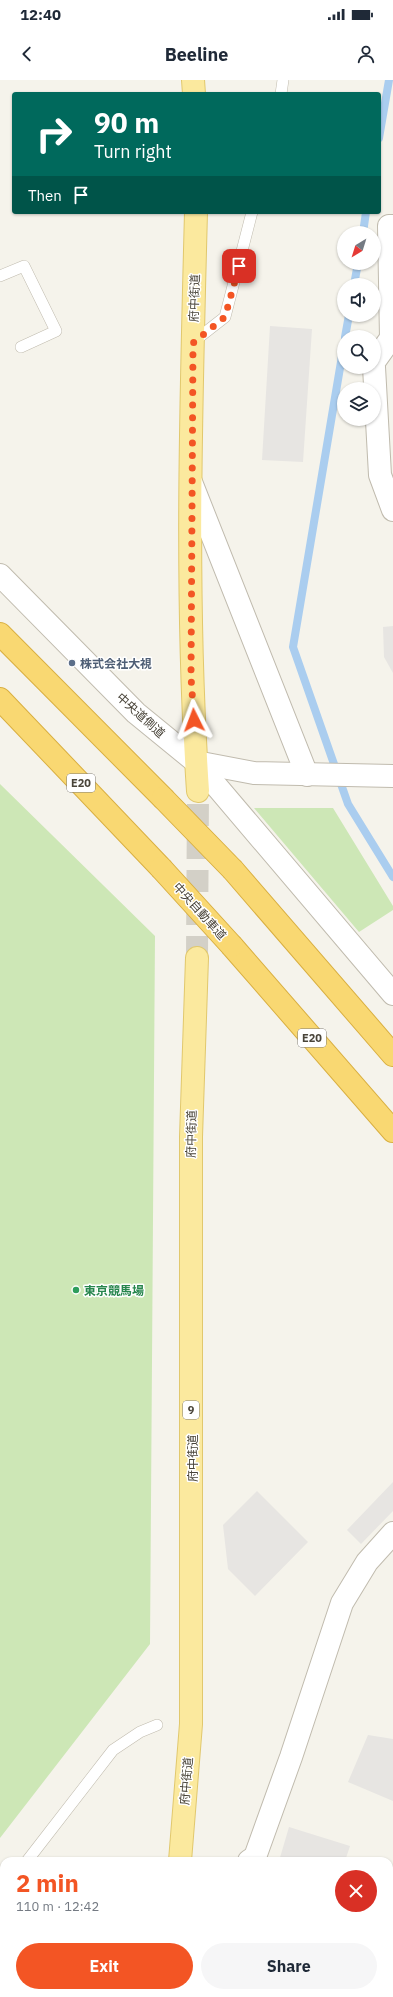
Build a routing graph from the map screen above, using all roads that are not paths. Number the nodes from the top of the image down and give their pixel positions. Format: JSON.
{"nodes":[{"id":1,"x":193,"y":80,"type":"edge"},
{"id":2,"x":284,"y":80,"type":"edge"},
{"id":3,"x":194,"y":92,"type":"edge"},
{"id":4,"x":281,"y":92,"type":"edge"},
{"id":5,"x":196,"y":214,"type":"edge"},
{"id":6,"x":251,"y":214,"type":"edge"},
{"id":7,"x":393,"y":226,"type":"edge"},
{"id":8,"x":0,"y":276,"type":"edge"},
{"id":9,"x":193,"y":343,"type":"junction"},
{"id":10,"x":21,"y":347,"type":"dead end"},
{"id":11,"x":381,"y":352,"type":"edge"},
{"id":12,"x":374,"y":374,"type":"edge"},
{"id":13,"x":191,"y":482,"type":"junction"},
{"id":14,"x":393,"y":510,"type":"edge"},
{"id":15,"x":0,"y":575,"type":"edge"},
{"id":16,"x":0,"y":634,"type":"edge"},
{"id":17,"x":0,"y":699,"type":"edge"},
{"id":18,"x":196,"y":762,"type":"junction"},
{"id":19,"x":307,"y":775,"type":"junction"},
{"id":20,"x":393,"y":776,"type":"edge"},
{"id":21,"x":198,"y":792,"type":"tunnel mouth"},
{"id":22,"x":197,"y":958,"type":"tunnel mouth"},
{"id":23,"x":393,"y":994,"type":"edge"},
{"id":24,"x":393,"y":1055,"type":"edge"},
{"id":25,"x":393,"y":1131,"type":"edge"},
{"id":26,"x":393,"y":1533,"type":"edge"},
{"id":27,"x":157,"y":1725,"type":"dead end"},
{"id":28,"x":30,"y":1857,"type":"edge"},
{"id":29,"x":180,"y":1857,"type":"edge"},
{"id":30,"x":255,"y":1857,"type":"edge"}],
"edges":[{"from":1,"to":3,"type":"main road"},
{"from":2,"to":4,"type":"lane"},
{"from":5,"to":9,"type":"main road","name":"府中街道"},
{"from":6,"to":9,"type":"lane"},
{"from":7,"to":11,"type":"street"},
{"from":8,"to":10,"type":"lane"},
{"from":9,"to":13,"type":"main road","name":"府中街道"},
{"from":12,"to":14,"type":"street"},
{"from":13,"to":18,"type":"main road","name":"府中街道"},
{"from":13,"to":19,"type":"street"},
{"from":15,"to":18,"type":"street","name":"中央道側道"},
{"from":16,"to":24,"type":"highway","bridge":true},
{"from":17,"to":25,"type":"highway","name":"中央自動車道","number":"E20","bridge":true},
{"from":18,"to":19,"type":"street","name":"中央道側道"},
{"from":18,"to":21,"type":"main road","name":"府中街道"},
{"from":18,"to":23,"type":"street"},
{"from":19,"to":20,"type":"street","name":"中央道側道"},
{"from":22,"to":29,"type":"main road","name":"府中街道","number":"9"},
{"from":26,"to":30,"type":"street"},
{"from":27,"to":28,"type":"lane"}]}
